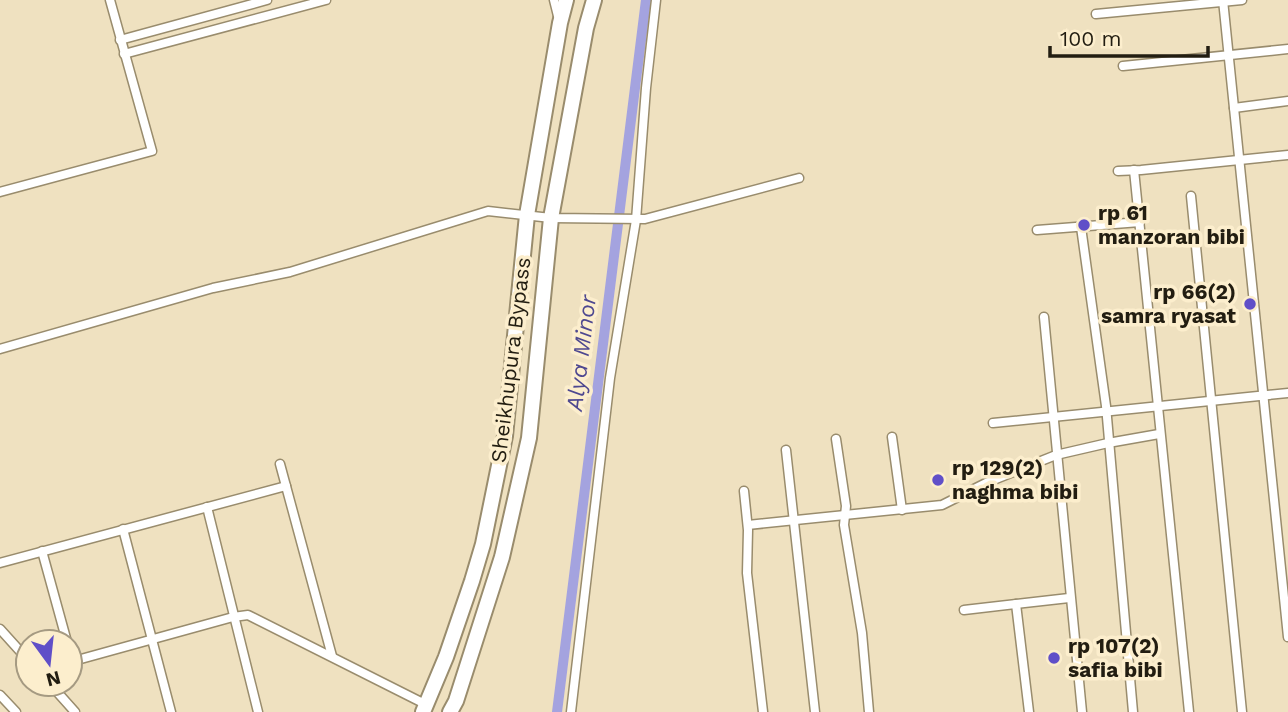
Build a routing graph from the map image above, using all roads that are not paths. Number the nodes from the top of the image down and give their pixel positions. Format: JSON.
{"nodes":[{"id":1,"x":110,"y":0,"type":"edge"},
{"id":2,"x":267,"y":0,"type":"edge"},
{"id":3,"x":326,"y":0,"type":"edge"},
{"id":4,"x":554,"y":0,"type":"edge"},
{"id":5,"x":566,"y":0,"type":"edge"},
{"id":6,"x":594,"y":0,"type":"edge"},
{"id":7,"x":656,"y":0,"type":"edge"},
{"id":8,"x":1241,"y":0,"type":"edge"},
{"id":9,"x":1223,"y":1,"type":"edge"},
{"id":10,"x":1097,"y":14,"type":"dead end"},
{"id":11,"x":560,"y":23,"type":"junction"},
{"id":12,"x":120,"y":40,"type":"junction"},
{"id":13,"x":1288,"y":49,"type":"edge"},
{"id":14,"x":124,"y":54,"type":"junction"},
{"id":15,"x":1229,"y":55,"type":"junction"},
{"id":16,"x":1123,"y":66,"type":"dead end"},
{"id":17,"x":1288,"y":101,"type":"edge"},
{"id":18,"x":1234,"y":108,"type":"junction"},
{"id":19,"x":1288,"y":155,"type":"edge"},
{"id":20,"x":1240,"y":160,"type":"junction"},
{"id":21,"x":1134,"y":170,"type":"junction"},
{"id":22,"x":1118,"y":171,"type":"dead end"},
{"id":23,"x":799,"y":178,"type":"dead end"},
{"id":24,"x":0,"y":192,"type":"edge"},
{"id":25,"x":1191,"y":196,"type":"dead end"},
{"id":26,"x":527,"y":215,"type":"junction"},
{"id":27,"x":551,"y":218,"type":"junction"},
{"id":28,"x":636,"y":220,"type":"junction"},
{"id":29,"x":1140,"y":222,"type":"junction"},
{"id":30,"x":1081,"y":227,"type":"junction"},
{"id":31,"x":1037,"y":230,"type":"dead end"},
{"id":32,"x":1044,"y":317,"type":"dead end"},
{"id":33,"x":0,"y":349,"type":"edge"},
{"id":34,"x":1288,"y":393,"type":"edge"},
{"id":35,"x":1264,"y":395,"type":"junction"},
{"id":36,"x":1211,"y":401,"type":"junction"},
{"id":37,"x":1158,"y":406,"type":"junction"},
{"id":38,"x":1106,"y":411,"type":"junction"},
{"id":39,"x":1052,"y":416,"type":"junction"},
{"id":40,"x":993,"y":423,"type":"dead end"},
{"id":41,"x":1159,"y":434,"type":"junction"},
{"id":42,"x":892,"y":437,"type":"dead end"},
{"id":43,"x":836,"y":439,"type":"dead end"},
{"id":44,"x":1108,"y":443,"type":"junction"},
{"id":45,"x":786,"y":450,"type":"dead end"},
{"id":46,"x":1056,"y":455,"type":"junction"},
{"id":47,"x":281,"y":464,"type":"dead end"},
{"id":48,"x":286,"y":486,"type":"junction"},
{"id":49,"x":744,"y":491,"type":"dead end"},
{"id":50,"x":206,"y":507,"type":"junction"},
{"id":51,"x":902,"y":510,"type":"junction"},
{"id":52,"x":845,"y":516,"type":"junction"},
{"id":53,"x":795,"y":520,"type":"junction"},
{"id":54,"x":748,"y":525,"type":"junction"},
{"id":55,"x":123,"y":529,"type":"junction"},
{"id":56,"x":43,"y":551,"type":"junction"},
{"id":57,"x":0,"y":562,"type":"edge"},
{"id":58,"x":1069,"y":598,"type":"junction"},
{"id":59,"x":1016,"y":604,"type":"junction"},
{"id":60,"x":964,"y":610,"type":"dead end"},
{"id":61,"x":233,"y":617,"type":"junction"},
{"id":62,"x":63,"y":628,"type":"edge"},
{"id":63,"x":0,"y":629,"type":"edge"},
{"id":64,"x":1288,"y":637,"type":"edge"},
{"id":65,"x":153,"y":639,"type":"junction"},
{"id":66,"x":14,"y":644,"type":"edge"},
{"id":67,"x":84,"y":656,"type":"edge"},
{"id":68,"x":332,"y":656,"type":"junction"},
{"id":69,"x":0,"y":695,"type":"edge"},
{"id":70,"x":62,"y":698,"type":"edge"},
{"id":71,"x":425,"y":708,"type":"edge"},
{"id":72,"x":16,"y":712,"type":"edge"},
{"id":73,"x":75,"y":712,"type":"edge"},
{"id":74,"x":171,"y":712,"type":"edge"},
{"id":75,"x":258,"y":712,"type":"edge"},
{"id":76,"x":450,"y":712,"type":"edge"},
{"id":77,"x":571,"y":712,"type":"edge"},
{"id":78,"x":762,"y":712,"type":"edge"},
{"id":79,"x":816,"y":712,"type":"edge"},
{"id":80,"x":869,"y":712,"type":"edge"},
{"id":81,"x":1028,"y":712,"type":"edge"},
{"id":82,"x":1082,"y":712,"type":"edge"},
{"id":83,"x":1133,"y":712,"type":"edge"},
{"id":84,"x":1189,"y":712,"type":"edge"},
{"id":85,"x":1242,"y":712,"type":"edge"}],
"edges":[{"from":1,"to":12,"type":"street"},
{"from":2,"to":12,"type":"street"},
{"from":3,"to":14,"type":"street"},
{"from":4,"to":11,"type":"street"},
{"from":5,"to":11,"type":"highway","name":"Sheikhupura Bypass"},
{"from":6,"to":27,"type":"highway","name":"Sheikhupura Bypass"},
{"from":7,"to":28,"type":"street"},
{"from":8,"to":9,"type":"street"},
{"from":9,"to":10,"type":"street"},
{"from":9,"to":15,"type":"street"},
{"from":11,"to":26,"type":"highway","name":"Sheikhupura Bypass"},
{"from":12,"to":14,"type":"street"},
{"from":13,"to":15,"type":"street"},
{"from":14,"to":24,"type":"street"},
{"from":15,"to":16,"type":"street"},
{"from":15,"to":18,"type":"street"},
{"from":17,"to":18,"type":"street"},
{"from":18,"to":20,"type":"street"},
{"from":19,"to":20,"type":"street"},
{"from":20,"to":21,"type":"street"},
{"from":20,"to":35,"type":"street"},
{"from":21,"to":22,"type":"street"},
{"from":21,"to":29,"type":"street"},
{"from":23,"to":28,"type":"street"},
{"from":25,"to":36,"type":"street"},
{"from":26,"to":27,"type":"street"},
{"from":26,"to":33,"type":"street"},
{"from":26,"to":71,"type":"highway","name":"Sheikhupura Bypass"},
{"from":27,"to":28,"type":"street"},
{"from":27,"to":76,"type":"highway","name":"Sheikhupura Bypass"},
{"from":28,"to":77,"type":"street"},
{"from":29,"to":30,"type":"street"},
{"from":29,"to":37,"type":"street"},
{"from":30,"to":31,"type":"street"},
{"from":30,"to":38,"type":"street"},
{"from":32,"to":39,"type":"street"},
{"from":34,"to":35,"type":"street"},
{"from":35,"to":36,"type":"street"},
{"from":35,"to":64,"type":"street"},
{"from":36,"to":37,"type":"street"},
{"from":36,"to":85,"type":"street"},
{"from":37,"to":38,"type":"street"},
{"from":37,"to":41,"type":"street"},
{"from":38,"to":39,"type":"street"},
{"from":38,"to":44,"type":"street"},
{"from":39,"to":40,"type":"street"},
{"from":39,"to":46,"type":"street"},
{"from":41,"to":44,"type":"street"},
{"from":41,"to":84,"type":"street"},
{"from":42,"to":51,"type":"street"},
{"from":43,"to":52,"type":"street"},
{"from":44,"to":46,"type":"street"},
{"from":44,"to":83,"type":"street"},
{"from":45,"to":53,"type":"street"},
{"from":46,"to":51,"type":"street"},
{"from":46,"to":58,"type":"street"},
{"from":47,"to":48,"type":"street"},
{"from":48,"to":50,"type":"street"},
{"from":48,"to":68,"type":"street"},
{"from":49,"to":54,"type":"street"},
{"from":50,"to":55,"type":"street"},
{"from":50,"to":61,"type":"street"},
{"from":51,"to":52,"type":"street"},
{"from":52,"to":53,"type":"street"},
{"from":52,"to":80,"type":"street"},
{"from":53,"to":54,"type":"street"},
{"from":53,"to":79,"type":"street"},
{"from":54,"to":78,"type":"street"},
{"from":55,"to":56,"type":"street"},
{"from":55,"to":65,"type":"street"},
{"from":56,"to":57,"type":"street"},
{"from":56,"to":62,"type":"street"},
{"from":58,"to":59,"type":"street"},
{"from":58,"to":82,"type":"street"},
{"from":59,"to":60,"type":"street"},
{"from":59,"to":81,"type":"street"},
{"from":61,"to":65,"type":"street"},
{"from":61,"to":68,"type":"street"},
{"from":61,"to":75,"type":"street"},
{"from":63,"to":66,"type":"street"},
{"from":65,"to":67,"type":"street"},
{"from":65,"to":74,"type":"street"},
{"from":68,"to":71,"type":"street"},
{"from":69,"to":72,"type":"street"},
{"from":70,"to":73,"type":"street"}]}
